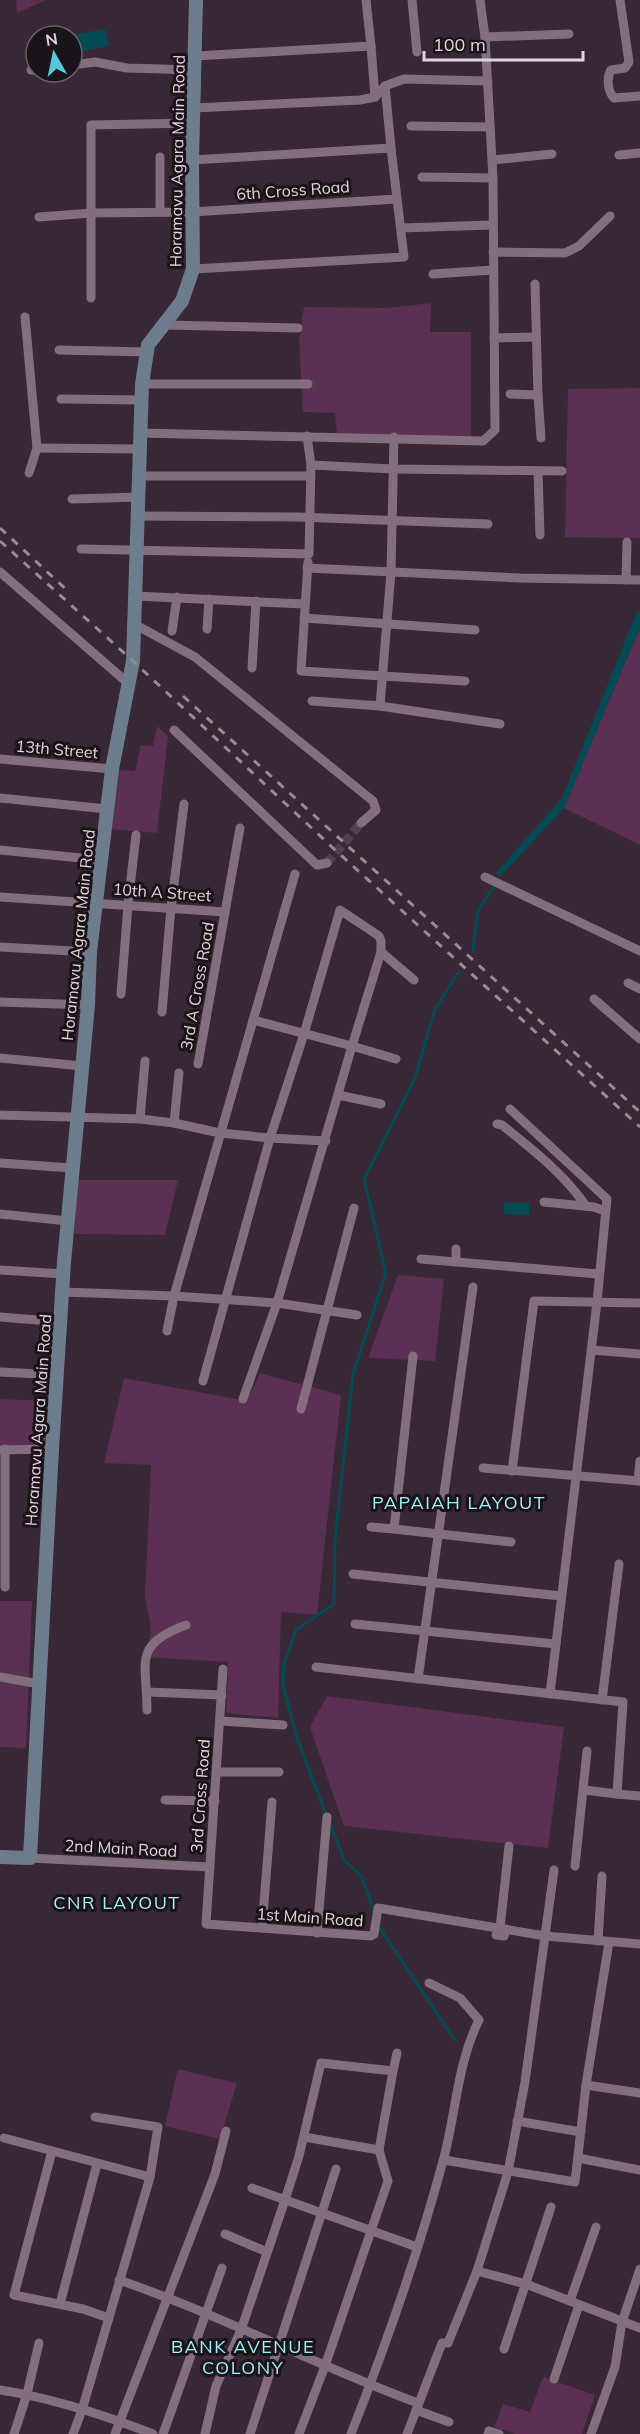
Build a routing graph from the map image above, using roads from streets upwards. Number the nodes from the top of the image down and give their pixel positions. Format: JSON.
{"nodes":[{"id":1,"x":200,"y":0,"type":"edge"},
{"id":2,"x":366,"y":0,"type":"edge"},
{"id":3,"x":412,"y":0,"type":"edge"},
{"id":4,"x":480,"y":0,"type":"edge"},
{"id":5,"x":620,"y":0,"type":"edge"},
{"id":6,"x":568,"y":33,"type":"dead end"},
{"id":7,"x":485,"y":37,"type":"junction"},
{"id":8,"x":371,"y":46,"type":"junction"},
{"id":9,"x":417,"y":52,"type":"dead end"},
{"id":10,"x":84,"y":63,"type":"edge"},
{"id":11,"x":195,"y":63,"type":"junction"},
{"id":12,"x":488,"y":81,"type":"junction"},
{"id":13,"x":385,"y":86,"type":"junction"},
{"id":14,"x":640,"y":96,"type":"edge"},
{"id":15,"x":375,"y":97,"type":"junction"},
{"id":16,"x":194,"y":108,"type":"junction"},
{"id":17,"x":194,"y":123,"type":"junction"},
{"id":18,"x":411,"y":126,"type":"dead end"},
{"id":19,"x":490,"y":127,"type":"junction"},
{"id":20,"x":391,"y":148,"type":"junction"},
{"id":21,"x":640,"y":153,"type":"edge"},
{"id":22,"x":552,"y":154,"type":"dead end"},
{"id":23,"x":619,"y":155,"type":"dead end"},
{"id":24,"x":160,"y":157,"type":"dead end"},
{"id":25,"x":192,"y":160,"type":"junction"},
{"id":26,"x":493,"y":160,"type":"junction"},
{"id":27,"x":422,"y":177,"type":"dead end"},
{"id":28,"x":493,"y":178,"type":"junction"},
{"id":29,"x":397,"y":199,"type":"junction"},
{"id":30,"x":160,"y":211,"type":"junction"},
{"id":31,"x":192,"y":212,"type":"junction"},
{"id":32,"x":92,"y":213,"type":"junction"},
{"id":33,"x":610,"y":216,"type":"dead end"},
{"id":34,"x":39,"y":217,"type":"dead end"},
{"id":35,"x":492,"y":225,"type":"junction"},
{"id":36,"x":401,"y":228,"type":"junction"},
{"id":37,"x":493,"y":252,"type":"junction"},
{"id":38,"x":193,"y":269,"type":"junction"},
{"id":39,"x":493,"y":270,"type":"junction"},
{"id":40,"x":433,"y":274,"type":"dead end"},
{"id":41,"x":535,"y":284,"type":"dead end"},
{"id":42,"x":91,"y":298,"type":"dead end"},
{"id":43,"x":25,"y":317,"type":"dead end"},
{"id":44,"x":164,"y":325,"type":"junction"},
{"id":45,"x":298,"y":328,"type":"dead end"},
{"id":46,"x":494,"y":338,"type":"junction"},
{"id":47,"x":536,"y":338,"type":"junction"},
{"id":48,"x":60,"y":350,"type":"dead end"},
{"id":49,"x":147,"y":352,"type":"junction"},
{"id":50,"x":142,"y":384,"type":"junction"},
{"id":51,"x":308,"y":384,"type":"dead end"},
{"id":52,"x":510,"y":394,"type":"dead end"},
{"id":53,"x":538,"y":395,"type":"junction"},
{"id":54,"x":61,"y":399,"type":"dead end"},
{"id":55,"x":142,"y":400,"type":"junction"},
{"id":56,"x":140,"y":433,"type":"junction"},
{"id":57,"x":307,"y":436,"type":"junction"},
{"id":58,"x":394,"y":437,"type":"junction"},
{"id":59,"x":541,"y":438,"type":"dead end"},
{"id":60,"x":37,"y":448,"type":"junction"},
{"id":61,"x":140,"y":449,"type":"junction"},
{"id":62,"x":311,"y":465,"type":"junction"},
{"id":63,"x":393,"y":469,"type":"junction"},
{"id":64,"x":562,"y":471,"type":"dead end"},
{"id":65,"x":538,"y":472,"type":"junction"},
{"id":66,"x":29,"y":473,"type":"dead end"},
{"id":67,"x":140,"y":476,"type":"junction"},
{"id":68,"x":310,"y":476,"type":"junction"},
{"id":69,"x":139,"y":497,"type":"junction"},
{"id":70,"x":72,"y":499,"type":"dead end"},
{"id":71,"x":138,"y":516,"type":"junction"},
{"id":72,"x":311,"y":518,"type":"junction"},
{"id":73,"x":393,"y":520,"type":"junction"},
{"id":74,"x":488,"y":524,"type":"dead end"},
{"id":75,"x":540,"y":536,"type":"dead end"},
{"id":76,"x":627,"y":542,"type":"dead end"},
{"id":77,"x":81,"y":549,"type":"dead end"},
{"id":78,"x":137,"y":551,"type":"junction"},
{"id":79,"x":309,"y":554,"type":"junction"},
{"id":80,"x":308,"y":568,"type":"junction"},
{"id":81,"x":0,"y":572,"type":"edge"},
{"id":82,"x":391,"y":573,"type":"junction"},
{"id":83,"x":626,"y":580,"type":"junction"},
{"id":84,"x":640,"y":580,"type":"edge"},
{"id":85,"x":135,"y":596,"type":"junction"},
{"id":86,"x":177,"y":597,"type":"junction"},
{"id":87,"x":209,"y":599,"type":"junction"},
{"id":88,"x":256,"y":601,"type":"junction"},
{"id":89,"x":304,"y":604,"type":"junction"},
{"id":90,"x":303,"y":618,"type":"junction"},
{"id":91,"x":386,"y":623,"type":"junction"},
{"id":92,"x":134,"y":624,"type":"junction"},
{"id":93,"x":207,"y":629,"type":"dead end"},
{"id":94,"x":475,"y":630,"type":"dead end"},
{"id":95,"x":172,"y":631,"type":"dead end"},
{"id":96,"x":252,"y":668,"type":"dead end"},
{"id":97,"x":382,"y":675,"type":"junction"},
{"id":98,"x":465,"y":681,"type":"dead end"},
{"id":99,"x":129,"y":684,"type":"junction"},
{"id":100,"x":312,"y":701,"type":"dead end"},
{"id":101,"x":380,"y":706,"type":"junction"},
{"id":102,"x":500,"y":724,"type":"dead end"},
{"id":103,"x":174,"y":730,"type":"dead end"},
{"id":104,"x":0,"y":759,"type":"edge"},
{"id":105,"x":112,"y":769,"type":"junction"},
{"id":106,"x":0,"y":798,"type":"edge"},
{"id":107,"x":184,"y":804,"type":"dead end"},
{"id":108,"x":107,"y":809,"type":"junction"},
{"id":109,"x":361,"y":823,"type":"tunnel mouth"},
{"id":110,"x":240,"y":828,"type":"dead end"},
{"id":111,"x":136,"y":835,"type":"dead end"},
{"id":112,"x":0,"y":850,"type":"edge"},
{"id":113,"x":101,"y":860,"type":"junction"},
{"id":114,"x":327,"y":863,"type":"dead end"},
{"id":115,"x":295,"y":874,"type":"dead end"},
{"id":116,"x":485,"y":877,"type":"dead end"},
{"id":117,"x":0,"y":897,"type":"edge"},
{"id":118,"x":96,"y":902,"type":"junction"},
{"id":119,"x":128,"y":905,"type":"junction"},
{"id":120,"x":171,"y":908,"type":"junction"},
{"id":121,"x":225,"y":912,"type":"junction"},
{"id":122,"x":0,"y":947,"type":"edge"},
{"id":123,"x":640,"y":951,"type":"edge"},
{"id":124,"x":90,"y":952,"type":"junction"},
{"id":125,"x":381,"y":952,"type":"junction"},
{"id":126,"x":414,"y":980,"type":"dead end"},
{"id":127,"x":628,"y":983,"type":"dead end"},
{"id":128,"x":640,"y":989,"type":"edge"},
{"id":129,"x":121,"y":994,"type":"dead end"},
{"id":130,"x":594,"y":999,"type":"dead end"},
{"id":131,"x":0,"y":1002,"type":"edge"},
{"id":132,"x":88,"y":1005,"type":"junction"},
{"id":133,"x":162,"y":1012,"type":"dead end"},
{"id":134,"x":253,"y":1020,"type":"junction"},
{"id":135,"x":304,"y":1034,"type":"junction"},
{"id":136,"x":640,"y":1040,"type":"edge"},
{"id":137,"x":352,"y":1046,"type":"junction"},
{"id":138,"x":0,"y":1059,"type":"edge"},
{"id":139,"x":396,"y":1059,"type":"dead end"},
{"id":140,"x":145,"y":1061,"type":"dead end"},
{"id":141,"x":198,"y":1064,"type":"dead end"},
{"id":142,"x":82,"y":1066,"type":"junction"},
{"id":143,"x":179,"y":1073,"type":"dead end"},
{"id":144,"x":339,"y":1095,"type":"junction"},
{"id":145,"x":381,"y":1104,"type":"dead end"},
{"id":146,"x":510,"y":1108,"type":"dead end"},
{"id":147,"x":0,"y":1115,"type":"edge"},
{"id":148,"x":76,"y":1116,"type":"junction"},
{"id":149,"x":140,"y":1119,"type":"junction"},
{"id":150,"x":174,"y":1123,"type":"junction"},
{"id":151,"x":497,"y":1124,"type":"dead end"},
{"id":152,"x":220,"y":1133,"type":"junction"},
{"id":153,"x":270,"y":1138,"type":"junction"},
{"id":154,"x":326,"y":1141,"type":"junction"},
{"id":155,"x":0,"y":1162,"type":"edge"},
{"id":156,"x":72,"y":1168,"type":"junction"},
{"id":157,"x":544,"y":1202,"type":"dead end"},
{"id":158,"x":586,"y":1206,"type":"junction"},
{"id":159,"x":354,"y":1208,"type":"dead end"},
{"id":160,"x":605,"y":1211,"type":"junction"},
{"id":161,"x":0,"y":1214,"type":"edge"},
{"id":162,"x":68,"y":1221,"type":"junction"},
{"id":163,"x":456,"y":1249,"type":"dead end"},
{"id":164,"x":421,"y":1260,"type":"dead end"},
{"id":165,"x":456,"y":1262,"type":"junction"},
{"id":166,"x":0,"y":1270,"type":"edge"},
{"id":167,"x":64,"y":1274,"type":"junction"},
{"id":168,"x":598,"y":1274,"type":"junction"},
{"id":169,"x":473,"y":1287,"type":"dead end"},
{"id":170,"x":63,"y":1292,"type":"junction"},
{"id":171,"x":174,"y":1296,"type":"junction"},
{"id":172,"x":226,"y":1299,"type":"junction"},
{"id":173,"x":597,"y":1302,"type":"junction"},
{"id":174,"x":277,"y":1303,"type":"junction"},
{"id":175,"x":640,"y":1303,"type":"edge"},
{"id":176,"x":328,"y":1311,"type":"junction"},
{"id":177,"x":357,"y":1315,"type":"dead end"},
{"id":178,"x":0,"y":1317,"type":"edge"},
{"id":179,"x":62,"y":1322,"type":"junction"},
{"id":180,"x":167,"y":1332,"type":"dead end"},
{"id":181,"x":591,"y":1350,"type":"junction"},
{"id":182,"x":640,"y":1354,"type":"edge"},
{"id":183,"x":413,"y":1356,"type":"dead end"},
{"id":184,"x":0,"y":1372,"type":"edge"},
{"id":185,"x":58,"y":1375,"type":"junction"},
{"id":186,"x":203,"y":1381,"type":"dead end"},
{"id":187,"x":243,"y":1399,"type":"dead end"},
{"id":188,"x":301,"y":1408,"type":"dead end"},
{"id":189,"x":52,"y":1449,"type":"junction"},
{"id":190,"x":2,"y":1450,"type":"edge"},
{"id":191,"x":640,"y":1461,"type":"edge"},
{"id":192,"x":483,"y":1468,"type":"dead end"},
{"id":193,"x":512,"y":1471,"type":"junction"},
{"id":194,"x":576,"y":1477,"type":"junction"},
{"id":195,"x":639,"y":1481,"type":"edge"},
{"id":196,"x":371,"y":1527,"type":"dead end"},
{"id":197,"x":394,"y":1529,"type":"junction"},
{"id":198,"x":438,"y":1535,"type":"junction"},
{"id":199,"x":511,"y":1542,"type":"dead end"},
{"id":200,"x":619,"y":1564,"type":"dead end"},
{"id":201,"x":353,"y":1574,"type":"dead end"},
{"id":202,"x":431,"y":1582,"type":"junction"},
{"id":203,"x":6,"y":1587,"type":"dead end"},
{"id":204,"x":561,"y":1596,"type":"junction"},
{"id":205,"x":355,"y":1624,"type":"dead end"},
{"id":206,"x":186,"y":1625,"type":"dead end"},
{"id":207,"x":424,"y":1631,"type":"junction"},
{"id":208,"x":556,"y":1644,"type":"junction"},
{"id":209,"x":316,"y":1667,"type":"dead end"},
{"id":210,"x":223,"y":1669,"type":"dead end"},
{"id":211,"x":0,"y":1677,"type":"edge"},
{"id":212,"x":418,"y":1679,"type":"junction"},
{"id":213,"x":39,"y":1684,"type":"junction"},
{"id":214,"x":147,"y":1692,"type":"junction"},
{"id":215,"x":550,"y":1694,"type":"junction"},
{"id":216,"x":222,"y":1695,"type":"junction"},
{"id":217,"x":602,"y":1700,"type":"junction"},
{"id":218,"x":147,"y":1710,"type":"dead end"},
{"id":219,"x":221,"y":1721,"type":"junction"},
{"id":220,"x":283,"y":1725,"type":"dead end"},
{"id":221,"x":587,"y":1751,"type":"dead end"},
{"id":222,"x":217,"y":1772,"type":"junction"},
{"id":223,"x":279,"y":1772,"type":"dead end"},
{"id":224,"x":584,"y":1790,"type":"junction"},
{"id":225,"x":617,"y":1794,"type":"junction"},
{"id":226,"x":640,"y":1796,"type":"edge"},
{"id":227,"x":165,"y":1800,"type":"dead end"},
{"id":228,"x":215,"y":1801,"type":"junction"},
{"id":229,"x":272,"y":1802,"type":"dead end"},
{"id":230,"x":327,"y":1817,"type":"dead end"},
{"id":231,"x":509,"y":1846,"type":"dead end"},
{"id":232,"x":0,"y":1857,"type":"edge"},
{"id":233,"x":30,"y":1858,"type":"junction"},
{"id":234,"x":575,"y":1866,"type":"dead end"},
{"id":235,"x":210,"y":1867,"type":"junction"},
{"id":236,"x":554,"y":1870,"type":"dead end"},
{"id":237,"x":602,"y":1876,"type":"dead end"},
{"id":238,"x":206,"y":1924,"type":"joint"},
{"id":239,"x":262,"y":1928,"type":"junction"},
{"id":240,"x":501,"y":1931,"type":"junction"},
{"id":241,"x":316,"y":1933,"type":"junction"},
{"id":242,"x":545,"y":1936,"type":"junction"},
{"id":243,"x":597,"y":1941,"type":"junction"},
{"id":244,"x":609,"y":1942,"type":"junction"},
{"id":245,"x":640,"y":1944,"type":"edge"},
{"id":246,"x":429,"y":1983,"type":"dead end"},
{"id":247,"x":397,"y":2053,"type":"dead end"},
{"id":248,"x":393,"y":2071,"type":"junction"},
{"id":249,"x":586,"y":2085,"type":"junction"},
{"id":250,"x":640,"y":2093,"type":"edge"},
{"id":251,"x":94,"y":2117,"type":"dead end"},
{"id":252,"x":517,"y":2121,"type":"junction"},
{"id":253,"x":226,"y":2131,"type":"dead end"},
{"id":254,"x":581,"y":2132,"type":"junction"},
{"id":255,"x":304,"y":2136,"type":"junction"},
{"id":256,"x":4,"y":2138,"type":"dead end"},
{"id":257,"x":379,"y":2150,"type":"junction"},
{"id":258,"x":52,"y":2151,"type":"junction"},
{"id":259,"x":578,"y":2158,"type":"junction"},
{"id":260,"x":444,"y":2160,"type":"junction"},
{"id":261,"x":97,"y":2164,"type":"junction"},
{"id":262,"x":336,"y":2169,"type":"dead end"},
{"id":263,"x":640,"y":2170,"type":"edge"},
{"id":264,"x":508,"y":2172,"type":"junction"},
{"id":265,"x":150,"y":2177,"type":"junction"},
{"id":266,"x":252,"y":2188,"type":"dead end"},
{"id":267,"x":285,"y":2200,"type":"junction"},
{"id":268,"x":550,"y":2207,"type":"dead end"},
{"id":269,"x":323,"y":2213,"type":"junction"},
{"id":270,"x":596,"y":2227,"type":"dead end"},
{"id":271,"x":372,"y":2230,"type":"junction"},
{"id":272,"x":225,"y":2234,"type":"dead end"},
{"id":273,"x":417,"y":2247,"type":"junction"},
{"id":274,"x":267,"y":2252,"type":"junction"},
{"id":275,"x":222,"y":2268,"type":"dead end"},
{"id":276,"x":640,"y":2269,"type":"edge"},
{"id":277,"x":477,"y":2271,"type":"junction"},
{"id":278,"x":118,"y":2280,"type":"junction"},
{"id":279,"x":526,"y":2284,"type":"junction"},
{"id":280,"x":167,"y":2296,"type":"junction"},
{"id":281,"x":575,"y":2303,"type":"junction"},
{"id":282,"x":60,"y":2304,"type":"junction"},
{"id":283,"x":205,"y":2312,"type":"junction"},
{"id":284,"x":109,"y":2318,"type":"junction"},
{"id":285,"x":622,"y":2322,"type":"junction"},
{"id":286,"x":640,"y":2328,"type":"edge"},
{"id":287,"x":241,"y":2330,"type":"junction"},
{"id":288,"x":39,"y":2343,"type":"dead end"},
{"id":289,"x":280,"y":2347,"type":"junction"},
{"id":290,"x":504,"y":2349,"type":"dead end"},
{"id":291,"x":325,"y":2367,"type":"junction"},
{"id":292,"x":554,"y":2379,"type":"dead end"},
{"id":293,"x":370,"y":2386,"type":"junction"},
{"id":294,"x":0,"y":2390,"type":"edge"},
{"id":295,"x":27,"y":2394,"type":"junction"},
{"id":296,"x":417,"y":2407,"type":"junction"},
{"id":297,"x":82,"y":2410,"type":"junction"},
{"id":298,"x":118,"y":2421,"type":"junction"},
{"id":299,"x":449,"y":2422,"type":"dead end"},
{"id":300,"x":14,"y":2434,"type":"edge"},
{"id":301,"x":73,"y":2434,"type":"edge"},
{"id":302,"x":115,"y":2434,"type":"edge"},
{"id":303,"x":153,"y":2434,"type":"edge"},
{"id":304,"x":163,"y":2434,"type":"edge"},
{"id":305,"x":205,"y":2434,"type":"edge"},
{"id":306,"x":250,"y":2434,"type":"edge"},
{"id":307,"x":299,"y":2434,"type":"edge"},
{"id":308,"x":351,"y":2434,"type":"edge"},
{"id":309,"x":407,"y":2434,"type":"edge"},
{"id":310,"x":488,"y":2434,"type":"edge"},
{"id":311,"x":499,"y":2434,"type":"edge"},
{"id":312,"x":591,"y":2434,"type":"edge"}],
"edges":[{"from":1,"to":11,"type":"street","name":"Horamavu Agara Main Road"},
{"from":2,"to":8,"type":"street"},
{"from":3,"to":9,"type":"street"},
{"from":4,"to":7,"type":"street"},
{"from":5,"to":14,"type":"street"},
{"from":6,"to":7,"type":"street"},
{"from":7,"to":12,"type":"street"},
{"from":8,"to":11,"type":"street"},
{"from":8,"to":15,"type":"street"},
{"from":10,"to":11,"type":"street"},
{"from":11,"to":16,"type":"street","name":"Horamavu Agara Main Road"},
{"from":12,"to":13,"type":"street"},
{"from":12,"to":19,"type":"street"},
{"from":13,"to":15,"type":"street"},
{"from":13,"to":20,"type":"street"},
{"from":15,"to":16,"type":"street"},
{"from":16,"to":17,"type":"street","name":"Horamavu Agara Main Road"},
{"from":17,"to":25,"type":"street","name":"Horamavu Agara Main Road"},
{"from":17,"to":32,"type":"street"},
{"from":18,"to":19,"type":"street"},
{"from":19,"to":26,"type":"street"},
{"from":20,"to":25,"type":"street"},
{"from":20,"to":29,"type":"street"},
{"from":21,"to":23,"type":"street"},
{"from":22,"to":26,"type":"street"},
{"from":24,"to":30,"type":"street"},
{"from":25,"to":31,"type":"street","name":"Horamavu Agara Main Road"},
{"from":26,"to":28,"type":"street"},
{"from":27,"to":28,"type":"street"},
{"from":28,"to":35,"type":"street"},
{"from":29,"to":31,"type":"street","name":"6th Cross Road"},
{"from":29,"to":36,"type":"street"},
{"from":30,"to":31,"type":"street","name":"6th Cross Road"},
{"from":30,"to":32,"type":"street","name":"6th Cross Road"},
{"from":31,"to":38,"type":"street","name":"Horamavu Agara Main Road"},
{"from":32,"to":34,"type":"street","name":"6th Cross Road"},
{"from":32,"to":42,"type":"street"},
{"from":33,"to":37,"type":"street"},
{"from":35,"to":36,"type":"street"},
{"from":35,"to":37,"type":"street"},
{"from":36,"to":38,"type":"street"},
{"from":37,"to":39,"type":"street"},
{"from":38,"to":44,"type":"street","name":"Horamavu Agara Main Road"},
{"from":39,"to":40,"type":"street"},
{"from":39,"to":46,"type":"street"},
{"from":41,"to":47,"type":"street"},
{"from":43,"to":60,"type":"street"},
{"from":44,"to":45,"type":"street"},
{"from":44,"to":49,"type":"street","name":"Horamavu Agara Main Road"},
{"from":46,"to":47,"type":"street"},
{"from":46,"to":58,"type":"street"},
{"from":47,"to":53,"type":"street"},
{"from":48,"to":49,"type":"street"},
{"from":49,"to":50,"type":"street","name":"Horamavu Agara Main Road"},
{"from":50,"to":51,"type":"street"},
{"from":50,"to":55,"type":"street","name":"Horamavu Agara Main Road"},
{"from":52,"to":53,"type":"street"},
{"from":53,"to":59,"type":"street"},
{"from":54,"to":55,"type":"street"},
{"from":55,"to":56,"type":"street","name":"Horamavu Agara Main Road"},
{"from":56,"to":57,"type":"street"},
{"from":56,"to":61,"type":"street","name":"Horamavu Agara Main Road"},
{"from":57,"to":58,"type":"street"},
{"from":57,"to":62,"type":"street"},
{"from":58,"to":63,"type":"street"},
{"from":60,"to":61,"type":"street"},
{"from":60,"to":66,"type":"street"},
{"from":61,"to":67,"type":"street","name":"Horamavu Agara Main Road"},
{"from":62,"to":63,"type":"street"},
{"from":62,"to":68,"type":"street"},
{"from":63,"to":65,"type":"street"},
{"from":63,"to":73,"type":"street"},
{"from":64,"to":65,"type":"street"},
{"from":65,"to":75,"type":"street"},
{"from":67,"to":68,"type":"street"},
{"from":67,"to":69,"type":"street","name":"Horamavu Agara Main Road"},
{"from":68,"to":72,"type":"street"},
{"from":69,"to":70,"type":"street"},
{"from":69,"to":71,"type":"street","name":"Horamavu Agara Main Road"},
{"from":71,"to":72,"type":"street"},
{"from":71,"to":78,"type":"street","name":"Horamavu Agara Main Road"},
{"from":72,"to":73,"type":"street"},
{"from":72,"to":79,"type":"street"},
{"from":73,"to":74,"type":"street"},
{"from":73,"to":82,"type":"street"},
{"from":76,"to":83,"type":"street"},
{"from":77,"to":78,"type":"street"},
{"from":78,"to":79,"type":"street"},
{"from":78,"to":85,"type":"street","name":"Horamavu Agara Main Road"},
{"from":79,"to":80,"type":"street"},
{"from":80,"to":82,"type":"street"},
{"from":80,"to":89,"type":"street"},
{"from":81,"to":99,"type":"street"},
{"from":82,"to":83,"type":"street"},
{"from":82,"to":91,"type":"street"},
{"from":83,"to":84,"type":"street"},
{"from":85,"to":86,"type":"street"},
{"from":85,"to":92,"type":"street","name":"Horamavu Agara Main Road"},
{"from":86,"to":87,"type":"street"},
{"from":86,"to":95,"type":"street"},
{"from":87,"to":88,"type":"street"},
{"from":87,"to":93,"type":"street"},
{"from":88,"to":89,"type":"street"},
{"from":88,"to":96,"type":"street"},
{"from":89,"to":90,"type":"street"},
{"from":90,"to":91,"type":"street"},
{"from":90,"to":97,"type":"street"},
{"from":91,"to":94,"type":"street"},
{"from":91,"to":97,"type":"street"},
{"from":92,"to":99,"type":"street","name":"Horamavu Agara Main Road"},
{"from":92,"to":109,"type":"street"},
{"from":97,"to":98,"type":"street"},
{"from":97,"to":101,"type":"street"},
{"from":99,"to":105,"type":"street","name":"Horamavu Agara Main Road"},
{"from":100,"to":101,"type":"street"},
{"from":101,"to":102,"type":"street"},
{"from":103,"to":114,"type":"street"},
{"from":104,"to":105,"type":"street","name":"13th Street"},
{"from":105,"to":108,"type":"street","name":"Horamavu Agara Main Road"},
{"from":106,"to":108,"type":"street"},
{"from":107,"to":120,"type":"street"},
{"from":108,"to":113,"type":"street","name":"Horamavu Agara Main Road"},
{"from":110,"to":121,"type":"street"},
{"from":111,"to":119,"type":"street"},
{"from":112,"to":113,"type":"street"},
{"from":113,"to":118,"type":"street","name":"Horamavu Agara Main Road"},
{"from":115,"to":134,"type":"street"},
{"from":116,"to":123,"type":"street"},
{"from":117,"to":118,"type":"street","name":"10th A Street"},
{"from":118,"to":119,"type":"street","name":"10th A Street"},
{"from":118,"to":124,"type":"street","name":"Horamavu Agara Main Road"},
{"from":119,"to":120,"type":"street","name":"10th A Street"},
{"from":119,"to":129,"type":"street"},
{"from":120,"to":121,"type":"street","name":"10th A Street"},
{"from":120,"to":133,"type":"street"},
{"from":121,"to":141,"type":"street","name":"3rd A Cross Road"},
{"from":122,"to":124,"type":"street"},
{"from":124,"to":132,"type":"street","name":"Horamavu Agara Main Road"},
{"from":125,"to":126,"type":"street"},
{"from":125,"to":135,"type":"street"},
{"from":125,"to":137,"type":"street"},
{"from":127,"to":128,"type":"street"},
{"from":130,"to":136,"type":"street"},
{"from":131,"to":132,"type":"street"},
{"from":132,"to":142,"type":"street","name":"Horamavu Agara Main Road"},
{"from":134,"to":135,"type":"street"},
{"from":134,"to":152,"type":"street"},
{"from":135,"to":137,"type":"street"},
{"from":135,"to":153,"type":"street"},
{"from":137,"to":139,"type":"street"},
{"from":137,"to":144,"type":"street"},
{"from":138,"to":142,"type":"street"},
{"from":140,"to":149,"type":"street"},
{"from":142,"to":148,"type":"street","name":"Horamavu Agara Main Road"},
{"from":143,"to":150,"type":"street"},
{"from":144,"to":145,"type":"street"},
{"from":144,"to":154,"type":"street"},
{"from":146,"to":160,"type":"street"},
{"from":147,"to":148,"type":"street"},
{"from":148,"to":149,"type":"street"},
{"from":148,"to":156,"type":"street","name":"Horamavu Agara Main Road"},
{"from":149,"to":150,"type":"street"},
{"from":150,"to":152,"type":"street"},
{"from":151,"to":158,"type":"street"},
{"from":152,"to":153,"type":"street"},
{"from":152,"to":171,"type":"street"},
{"from":153,"to":154,"type":"street"},
{"from":153,"to":172,"type":"street"},
{"from":154,"to":174,"type":"street"},
{"from":155,"to":156,"type":"street"},
{"from":156,"to":162,"type":"street","name":"Horamavu Agara Main Road"},
{"from":157,"to":158,"type":"street"},
{"from":158,"to":160,"type":"street"},
{"from":159,"to":176,"type":"street"},
{"from":160,"to":168,"type":"street"},
{"from":161,"to":162,"type":"street"},
{"from":162,"to":167,"type":"street","name":"Horamavu Agara Main Road"},
{"from":163,"to":165,"type":"street"},
{"from":164,"to":165,"type":"street"},
{"from":165,"to":168,"type":"street"},
{"from":166,"to":167,"type":"street"},
{"from":167,"to":170,"type":"street","name":"Horamavu Agara Main Road"},
{"from":168,"to":173,"type":"street"},
{"from":169,"to":198,"type":"street"},
{"from":170,"to":171,"type":"street"},
{"from":170,"to":179,"type":"street","name":"Horamavu Agara Main Road"},
{"from":171,"to":172,"type":"street"},
{"from":171,"to":180,"type":"street"},
{"from":172,"to":174,"type":"street"},
{"from":172,"to":186,"type":"street"},
{"from":173,"to":175,"type":"street"},
{"from":173,"to":181,"type":"street"},
{"from":173,"to":193,"type":"street"},
{"from":174,"to":176,"type":"street"},
{"from":174,"to":187,"type":"street"},
{"from":176,"to":177,"type":"street"},
{"from":176,"to":188,"type":"street"},
{"from":178,"to":179,"type":"street"},
{"from":179,"to":185,"type":"street","name":"Horamavu Agara Main Road"},
{"from":181,"to":182,"type":"street"},
{"from":181,"to":194,"type":"street"},
{"from":183,"to":197,"type":"street"},
{"from":184,"to":185,"type":"street"},
{"from":185,"to":189,"type":"street","name":"Horamavu Agara Main Road"},
{"from":189,"to":190,"type":"street"},
{"from":189,"to":213,"type":"street","name":"Horamavu Agara Main Road"},
{"from":190,"to":203,"type":"street"},
{"from":191,"to":195,"type":"street"},
{"from":192,"to":193,"type":"street"},
{"from":193,"to":194,"type":"street"},
{"from":194,"to":195,"type":"street"},
{"from":194,"to":204,"type":"street"},
{"from":196,"to":197,"type":"street"},
{"from":197,"to":198,"type":"street"},
{"from":198,"to":199,"type":"street"},
{"from":198,"to":202,"type":"street"},
{"from":200,"to":217,"type":"street"},
{"from":201,"to":202,"type":"street"},
{"from":202,"to":204,"type":"street"},
{"from":202,"to":207,"type":"street"},
{"from":204,"to":208,"type":"street"},
{"from":205,"to":207,"type":"street"},
{"from":206,"to":214,"type":"street"},
{"from":207,"to":208,"type":"street"},
{"from":207,"to":212,"type":"street"},
{"from":208,"to":215,"type":"street"},
{"from":209,"to":212,"type":"street"},
{"from":210,"to":216,"type":"street","name":"3rd Cross Road"},
{"from":211,"to":213,"type":"street"},
{"from":212,"to":215,"type":"street"},
{"from":213,"to":233,"type":"street","name":"Horamavu Agara Main Road"},
{"from":214,"to":216,"type":"street"},
{"from":214,"to":218,"type":"street"},
{"from":215,"to":217,"type":"street"},
{"from":216,"to":219,"type":"street","name":"3rd Cross Road"},
{"from":217,"to":225,"type":"street"},
{"from":219,"to":220,"type":"street"},
{"from":219,"to":222,"type":"street","name":"3rd Cross Road"},
{"from":221,"to":224,"type":"street"},
{"from":222,"to":223,"type":"street"},
{"from":222,"to":228,"type":"street","name":"3rd Cross Road"},
{"from":224,"to":225,"type":"street"},
{"from":224,"to":234,"type":"street"},
{"from":225,"to":226,"type":"street"},
{"from":227,"to":228,"type":"street"},
{"from":228,"to":235,"type":"street","name":"3rd Cross Road"},
{"from":229,"to":239,"type":"street"},
{"from":230,"to":241,"type":"street"},
{"from":231,"to":240,"type":"street"},
{"from":232,"to":233,"type":"street"},
{"from":233,"to":235,"type":"street","name":"2nd Main Road"},
{"from":235,"to":238,"type":"street","name":"3rd Cross Road"},
{"from":236,"to":242,"type":"street"},
{"from":237,"to":243,"type":"street"},
{"from":238,"to":239,"type":"street","name":"1st Main Road"},
{"from":239,"to":241,"type":"street","name":"1st Main Road"},
{"from":240,"to":241,"type":"street","name":"1st Main Road"},
{"from":240,"to":242,"type":"street","name":"1st Main Road"},
{"from":242,"to":243,"type":"street","name":"1st Main Road"},
{"from":242,"to":252,"type":"street"},
{"from":243,"to":244,"type":"street","name":"1st Main Road"},
{"from":244,"to":245,"type":"street","name":"1st Main Road"},
{"from":244,"to":249,"type":"street"},
{"from":246,"to":260,"type":"street"},
{"from":247,"to":248,"type":"street"},
{"from":248,"to":255,"type":"street"},
{"from":248,"to":257,"type":"street"},
{"from":249,"to":250,"type":"street"},
{"from":249,"to":254,"type":"street"},
{"from":251,"to":265,"type":"street"},
{"from":252,"to":254,"type":"street"},
{"from":252,"to":264,"type":"street"},
{"from":253,"to":280,"type":"street"},
{"from":254,"to":259,"type":"street"},
{"from":255,"to":257,"type":"street"},
{"from":255,"to":267,"type":"street"},
{"from":256,"to":258,"type":"street"},
{"from":257,"to":271,"type":"street"},
{"from":258,"to":261,"type":"street"},
{"from":258,"to":282,"type":"street"},
{"from":259,"to":263,"type":"street"},
{"from":259,"to":264,"type":"street"},
{"from":260,"to":264,"type":"street"},
{"from":260,"to":273,"type":"street"},
{"from":261,"to":265,"type":"street"},
{"from":261,"to":282,"type":"street"},
{"from":262,"to":269,"type":"street"},
{"from":264,"to":277,"type":"street"},
{"from":265,"to":278,"type":"street"},
{"from":266,"to":267,"type":"street"},
{"from":267,"to":269,"type":"street"},
{"from":267,"to":274,"type":"street"},
{"from":268,"to":279,"type":"street"},
{"from":269,"to":271,"type":"street"},
{"from":269,"to":289,"type":"street"},
{"from":270,"to":281,"type":"street"},
{"from":271,"to":273,"type":"street"},
{"from":271,"to":291,"type":"street"},
{"from":272,"to":274,"type":"street"},
{"from":273,"to":293,"type":"street"},
{"from":274,"to":287,"type":"street"},
{"from":275,"to":283,"type":"street"},
{"from":276,"to":285,"type":"street"},
{"from":277,"to":279,"type":"street"},
{"from":277,"to":296,"type":"street"},
{"from":278,"to":280,"type":"street"},
{"from":278,"to":284,"type":"street"},
{"from":279,"to":281,"type":"street"},
{"from":279,"to":290,"type":"street"},
{"from":280,"to":283,"type":"street"},
{"from":280,"to":298,"type":"street"},
{"from":281,"to":285,"type":"street"},
{"from":281,"to":292,"type":"street"},
{"from":282,"to":284,"type":"street"},
{"from":283,"to":287,"type":"street"},
{"from":283,"to":304,"type":"street"},
{"from":284,"to":297,"type":"street"},
{"from":285,"to":286,"type":"street"},
{"from":285,"to":312,"type":"street"},
{"from":287,"to":289,"type":"street"},
{"from":287,"to":305,"type":"street"},
{"from":288,"to":295,"type":"street"},
{"from":289,"to":291,"type":"street"},
{"from":289,"to":306,"type":"street"},
{"from":291,"to":293,"type":"street"},
{"from":291,"to":307,"type":"street"},
{"from":293,"to":296,"type":"street"},
{"from":293,"to":308,"type":"street"},
{"from":294,"to":295,"type":"street"},
{"from":295,"to":297,"type":"street"},
{"from":295,"to":300,"type":"street"},
{"from":296,"to":299,"type":"street"},
{"from":296,"to":309,"type":"street"},
{"from":297,"to":298,"type":"street"},
{"from":297,"to":301,"type":"street"},
{"from":298,"to":302,"type":"street"},
{"from":298,"to":303,"type":"street"},
{"from":310,"to":311,"type":"street"}]}
